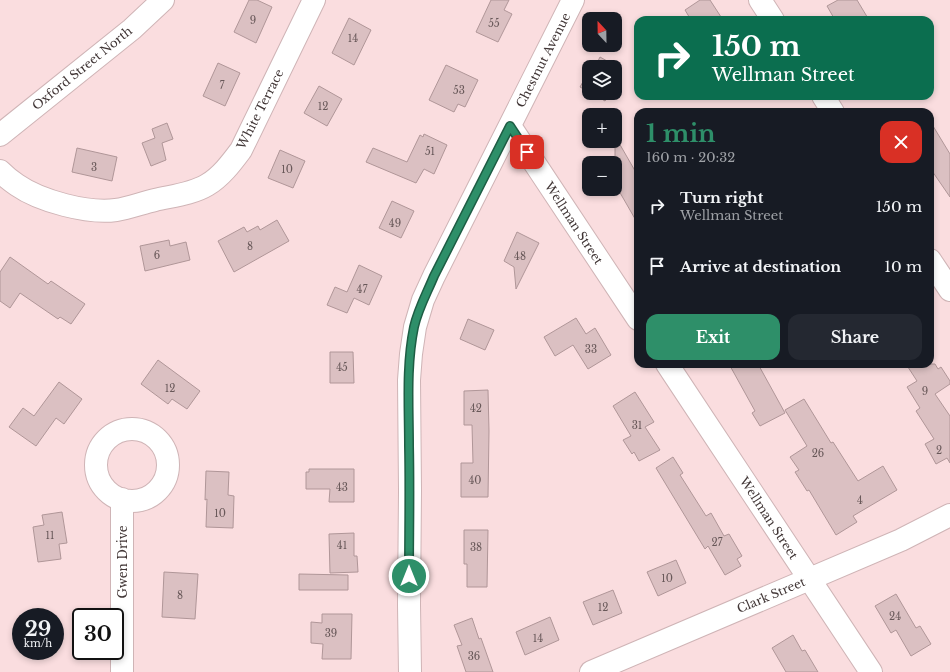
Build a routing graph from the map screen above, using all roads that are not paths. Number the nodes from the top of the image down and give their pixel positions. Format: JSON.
{"nodes":[{"id":1,"x":163,"y":0,"type":"edge"},
{"id":2,"x":314,"y":0,"type":"edge"},
{"id":3,"x":573,"y":0,"type":"edge"},
{"id":4,"x":760,"y":0,"type":"edge"},
{"id":5,"x":770,"y":16,"type":"edge"},
{"id":6,"x":510,"y":126,"type":"junction"},
{"id":7,"x":0,"y":135,"type":"edge"},
{"id":8,"x":0,"y":171,"type":"edge"},
{"id":9,"x":934,"y":266,"type":"edge"},
{"id":10,"x":950,"y":290,"type":"edge"},
{"id":11,"x":634,"y":314,"type":"edge"},
{"id":12,"x":671,"y":368,"type":"edge"},
{"id":13,"x":122,"y":499,"type":"dead end"},
{"id":14,"x":950,"y":515,"type":"edge"},
{"id":15,"x":810,"y":579,"type":"junction"},
{"id":16,"x":122,"y":672,"type":"edge"},
{"id":17,"x":410,"y":672,"type":"edge"},
{"id":18,"x":591,"y":672,"type":"edge"},
{"id":19,"x":871,"y":672,"type":"edge"}],
"edges":[{"from":1,"to":7,"type":"street","name":"Oxford Street North"},
{"from":2,"to":8,"type":"street","name":"White Terrace"},
{"from":3,"to":6,"type":"street","name":"Chestnut Avenue"},
{"from":4,"to":5,"type":"street"},
{"from":6,"to":11,"type":"street","name":"Wellman Street"},
{"from":6,"to":17,"type":"street","name":"Chestnut Avenue"},
{"from":9,"to":10,"type":"street"},
{"from":12,"to":15,"type":"street","name":"Wellman Street"},
{"from":13,"to":16,"type":"street","name":"Gwen Drive"},
{"from":14,"to":15,"type":"street","name":"Clark Street"},
{"from":15,"to":18,"type":"street","name":"Clark Street"},
{"from":15,"to":19,"type":"street","name":"Wellman Street"}]}
